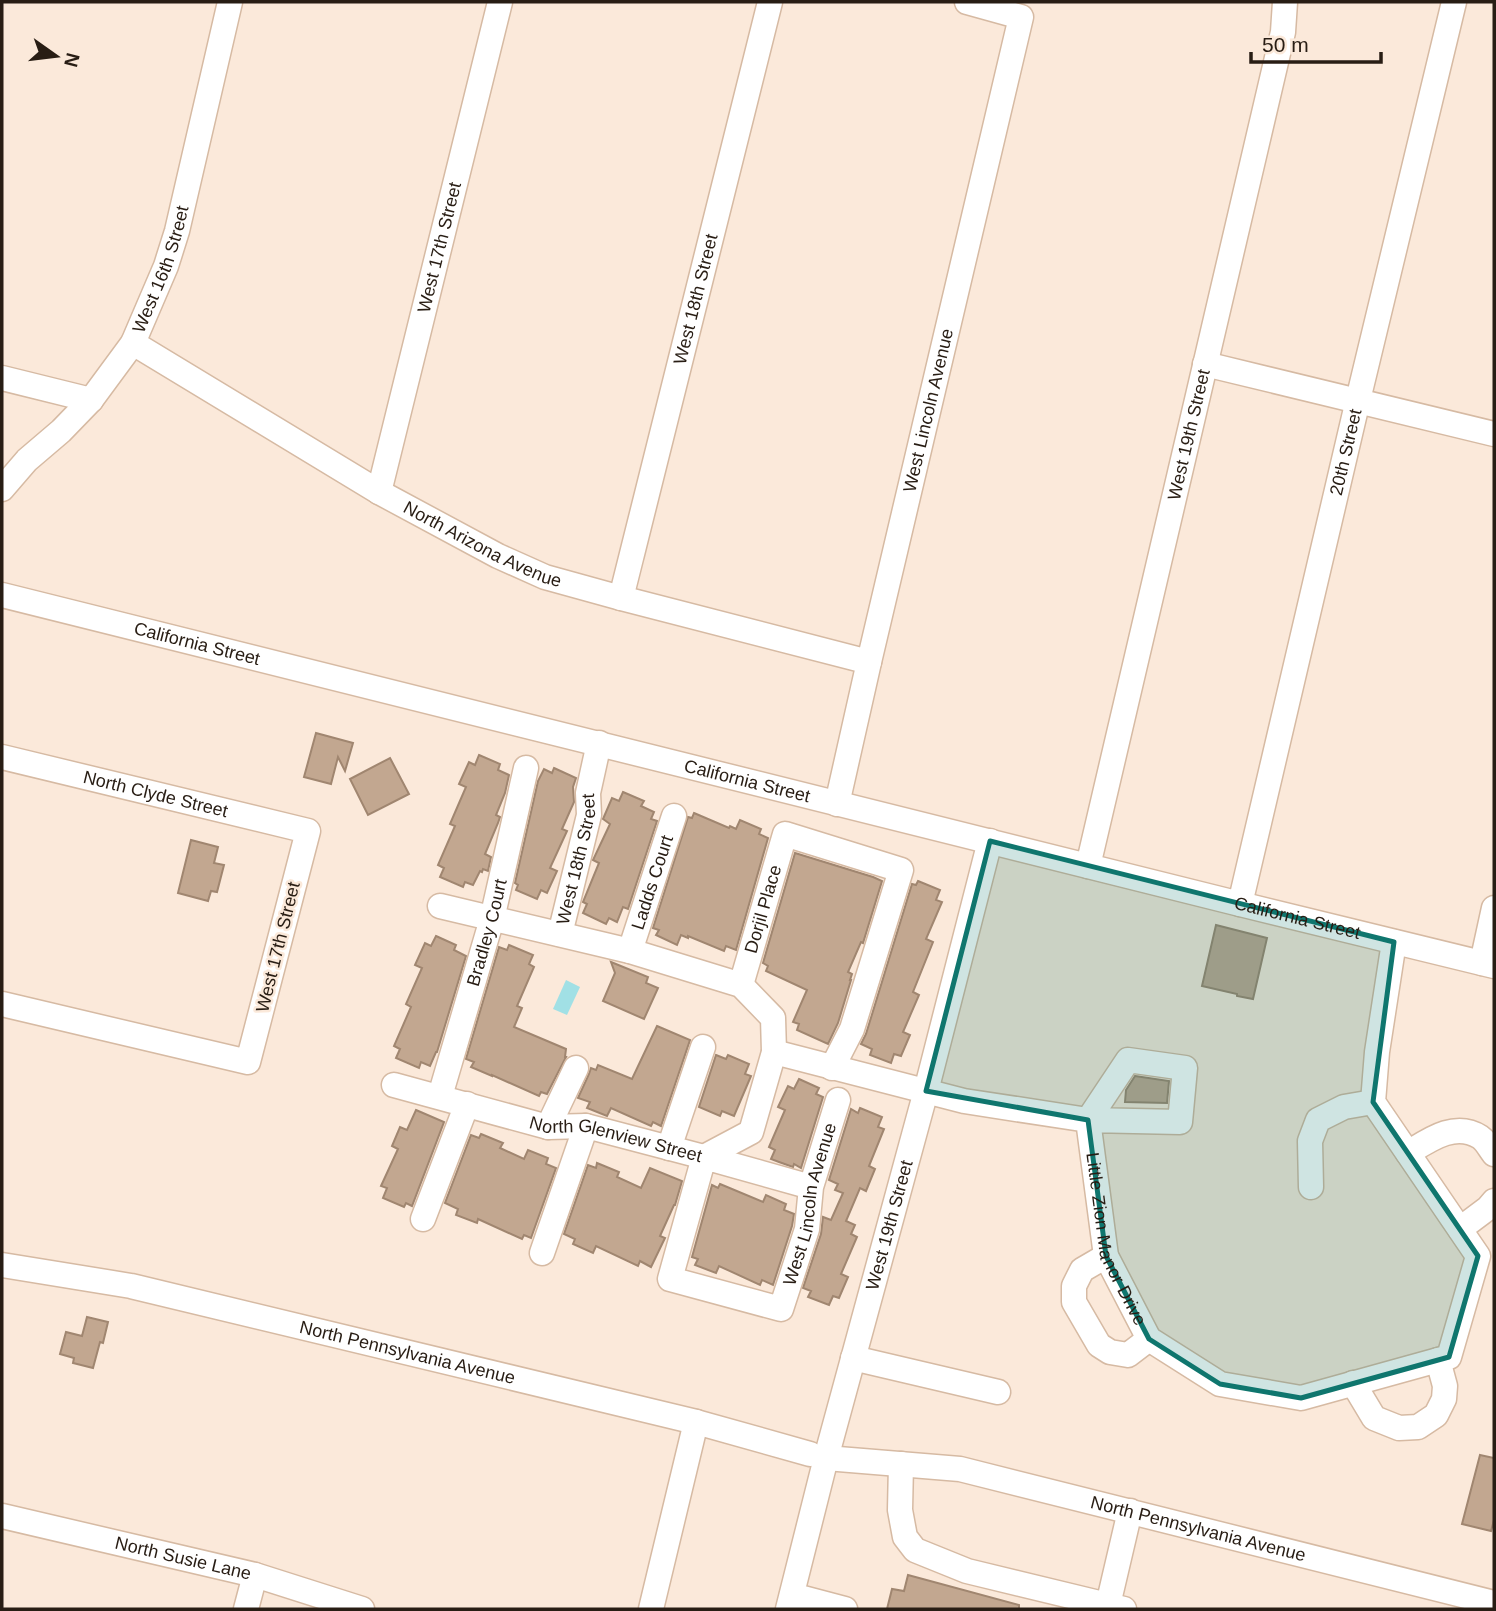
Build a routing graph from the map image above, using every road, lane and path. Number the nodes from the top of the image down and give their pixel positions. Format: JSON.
{"nodes":[{"id":1,"x":230,"y":2,"type":"edge"},
{"id":2,"x":500,"y":2,"type":"edge"},
{"id":3,"x":770,"y":2,"type":"edge"},
{"id":4,"x":967,"y":2,"type":"edge"},
{"id":5,"x":1286,"y":2,"type":"edge"},
{"id":6,"x":1454,"y":2,"type":"edge"},
{"id":7,"x":133,"y":343,"type":"junction"},
{"id":8,"x":1205,"y":364,"type":"junction"},
{"id":9,"x":2,"y":378,"type":"edge"},
{"id":10,"x":90,"y":400,"type":"junction"},
{"id":11,"x":1358,"y":400,"type":"junction"},
{"id":12,"x":1494,"y":434,"type":"edge"},
{"id":13,"x":2,"y":489,"type":"edge"},
{"id":14,"x":379,"y":492,"type":"junction"},
{"id":15,"x":2,"y":595,"type":"edge"},
{"id":16,"x":621,"y":598,"type":"junction"},
{"id":17,"x":869,"y":662,"type":"junction"},
{"id":18,"x":599,"y":743,"type":"junction"},
{"id":19,"x":2,"y":757,"type":"edge"},
{"id":20,"x":526,"y":768,"type":"dead end"},
{"id":21,"x":837,"y":804,"type":"junction"},
{"id":22,"x":674,"y":816,"type":"dead end"},
{"id":23,"x":307,"y":831,"type":"joint"},
{"id":24,"x":990,"y":841,"type":"junction"},
{"id":25,"x":1088,"y":866,"type":"junction"},
{"id":26,"x":1240,"y":904,"type":"junction"},
{"id":27,"x":440,"y":906,"type":"dead end"},
{"id":28,"x":1494,"y":908,"type":"edge"},
{"id":29,"x":492,"y":919,"type":"junction"},
{"id":30,"x":560,"y":933,"type":"junction"},
{"id":31,"x":1394,"y":942,"type":"junction"},
{"id":32,"x":630,"y":951,"type":"junction"},
{"id":33,"x":1488,"y":965,"type":"edge"},
{"id":34,"x":741,"y":985,"type":"junction"},
{"id":35,"x":2,"y":1004,"type":"edge"},
{"id":36,"x":703,"y":1047,"type":"dead end"},
{"id":37,"x":774,"y":1052,"type":"junction"},
{"id":38,"x":576,"y":1068,"type":"dead end"},
{"id":39,"x":832,"y":1068,"type":"junction"},
{"id":40,"x":394,"y":1085,"type":"dead end"},
{"id":41,"x":926,"y":1091,"type":"junction"},
{"id":42,"x":440,"y":1096,"type":"junction"},
{"id":43,"x":838,"y":1100,"type":"dead end"},
{"id":44,"x":1373,"y":1102,"type":"junction"},
{"id":45,"x":467,"y":1104,"type":"junction"},
{"id":46,"x":548,"y":1126,"type":"junction"},
{"id":47,"x":586,"y":1126,"type":"junction"},
{"id":48,"x":669,"y":1147,"type":"junction"},
{"id":49,"x":1408,"y":1153,"type":"junction"},
{"id":50,"x":1494,"y":1154,"type":"edge"},
{"id":51,"x":704,"y":1157,"type":"junction"},
{"id":52,"x":1311,"y":1187,"type":"dead end"},
{"id":53,"x":811,"y":1188,"type":"junction"},
{"id":54,"x":1494,"y":1201,"type":"edge"},
{"id":55,"x":423,"y":1219,"type":"dead end"},
{"id":56,"x":1460,"y":1229,"type":"junction"},
{"id":57,"x":542,"y":1253,"type":"dead end"},
{"id":58,"x":1107,"y":1256,"type":"junction"},
{"id":59,"x":2,"y":1265,"type":"edge"},
{"id":60,"x":1149,"y":1339,"type":"junction"},
{"id":61,"x":853,"y":1358,"type":"junction"},
{"id":62,"x":1438,"y":1360,"type":"junction"},
{"id":63,"x":1353,"y":1383,"type":"junction"},
{"id":64,"x":998,"y":1392,"type":"dead end"},
{"id":65,"x":696,"y":1422,"type":"junction"},
{"id":66,"x":818,"y":1456,"type":"junction"},
{"id":67,"x":901,"y":1464,"type":"junction"},
{"id":68,"x":1130,"y":1511,"type":"junction"},
{"id":69,"x":2,"y":1516,"type":"edge"},
{"id":70,"x":255,"y":1575,"type":"junction"},
{"id":71,"x":790,"y":1602,"type":"edge"},
{"id":72,"x":1494,"y":1603,"type":"edge"},
{"id":73,"x":1116,"y":1607,"type":"edge"},
{"id":74,"x":246,"y":1609,"type":"edge"},
{"id":75,"x":362,"y":1609,"type":"edge"},
{"id":76,"x":651,"y":1609,"type":"edge"},
{"id":77,"x":845,"y":1609,"type":"edge"}],
"edges":[{"from":1,"to":7,"type":"street","name":"West 16th Street"},
{"from":2,"to":14,"type":"street","name":"West 17th Street"},
{"from":3,"to":16,"type":"street","name":"West 18th Street"},
{"from":4,"to":17,"type":"street","name":"West Lincoln Avenue"},
{"from":5,"to":8,"type":"street","name":"West 19th Street"},
{"from":6,"to":11,"type":"street","name":"20th Street"},
{"from":7,"to":10,"type":"street","name":"West 16th Street"},
{"from":7,"to":14,"type":"street","name":"North Arizona Avenue"},
{"from":8,"to":11,"type":"street"},
{"from":8,"to":25,"type":"street","name":"West 19th Street"},
{"from":9,"to":10,"type":"street"},
{"from":10,"to":13,"type":"street","name":"West 16th Street"},
{"from":11,"to":12,"type":"street"},
{"from":11,"to":26,"type":"street","name":"20th Street"},
{"from":14,"to":16,"type":"street","name":"North Arizona Avenue"},
{"from":15,"to":18,"type":"street","name":"California Street"},
{"from":16,"to":17,"type":"street","name":"North Arizona Avenue"},
{"from":17,"to":21,"type":"street","name":"West Lincoln Avenue"},
{"from":18,"to":21,"type":"street","name":"California Street"},
{"from":18,"to":30,"type":"street","name":"West 18th Street"},
{"from":19,"to":23,"type":"street","name":"North Clyde Street"},
{"from":20,"to":29,"type":"street","name":"Bradley Court"},
{"from":21,"to":24,"type":"street","name":"California Street"},
{"from":22,"to":32,"type":"street","name":"Ladds Court"},
{"from":23,"to":35,"type":"street","name":"West 17th Street"},
{"from":24,"to":25,"type":"street","name":"California Street"},
{"from":24,"to":41,"type":"street","name":"West 19th Street"},
{"from":25,"to":26,"type":"street","name":"California Street"},
{"from":26,"to":31,"type":"street","name":"California Street"},
{"from":27,"to":29,"type":"street"},
{"from":28,"to":33,"type":"street"},
{"from":29,"to":30,"type":"street"},
{"from":29,"to":42,"type":"street","name":"Bradley Court"},
{"from":30,"to":32,"type":"street"},
{"from":31,"to":33,"type":"street","name":"California Street"},
{"from":31,"to":44,"type":"street"},
{"from":32,"to":34,"type":"street"},
{"from":34,"to":37,"type":"street","name":"North Glenview Street"},
{"from":34,"to":39,"type":"street","name":"Dorjil Place"},
{"from":36,"to":48,"type":"street"},
{"from":37,"to":39,"type":"street"},
{"from":37,"to":51,"type":"street","name":"North Glenview Street"},
{"from":38,"to":46,"type":"street"},
{"from":39,"to":41,"type":"street"},
{"from":40,"to":42,"type":"street","name":"North Glenview Street"},
{"from":41,"to":58,"type":"street","name":"Little Zion Manor Drive"},
{"from":41,"to":61,"type":"street","name":"West 19th Street"},
{"from":42,"to":45,"type":"street","name":"North Glenview Street"},
{"from":43,"to":53,"type":"street","name":"West Lincoln Avenue"},
{"from":44,"to":49,"type":"street"},
{"from":44,"to":52,"type":"street"},
{"from":45,"to":46,"type":"street","name":"North Glenview Street"},
{"from":45,"to":55,"type":"street"},
{"from":46,"to":47,"type":"street","name":"North Glenview Street"},
{"from":47,"to":48,"type":"street","name":"North Glenview Street"},
{"from":47,"to":57,"type":"street"},
{"from":48,"to":51,"type":"street","name":"North Glenview Street"},
{"from":49,"to":50,"type":"street"},
{"from":49,"to":56,"type":"street"},
{"from":51,"to":53,"type":"street"},
{"from":51,"to":53,"type":"street","name":"West Lincoln Avenue"},
{"from":54,"to":56,"type":"street"},
{"from":56,"to":62,"type":"street"},
{"from":58,"to":60,"type":"street","name":"Little Zion Manor Drive"},
{"from":58,"to":60,"type":"street"},
{"from":59,"to":65,"type":"street","name":"North Pennsylvania Avenue"},
{"from":60,"to":63,"type":"street","name":"Little Zion Manor Drive"},
{"from":61,"to":64,"type":"street"},
{"from":61,"to":66,"type":"street","name":"West 19th Street"},
{"from":62,"to":63,"type":"street","name":"Little Zion Manor Drive"},
{"from":62,"to":63,"type":"street"},
{"from":65,"to":66,"type":"street","name":"North Pennsylvania Avenue"},
{"from":65,"to":76,"type":"street"},
{"from":66,"to":67,"type":"street","name":"North Pennsylvania Avenue"},
{"from":66,"to":71,"type":"street","name":"West 19th Street"},
{"from":67,"to":68,"type":"street","name":"North Pennsylvania Avenue"},
{"from":67,"to":73,"type":"street"},
{"from":68,"to":72,"type":"street","name":"North Pennsylvania Avenue"},
{"from":68,"to":73,"type":"street"},
{"from":69,"to":70,"type":"street","name":"North Susie Lane"},
{"from":70,"to":74,"type":"street"},
{"from":70,"to":75,"type":"street","name":"North Susie Lane"},
{"from":71,"to":77,"type":"street"}]}
